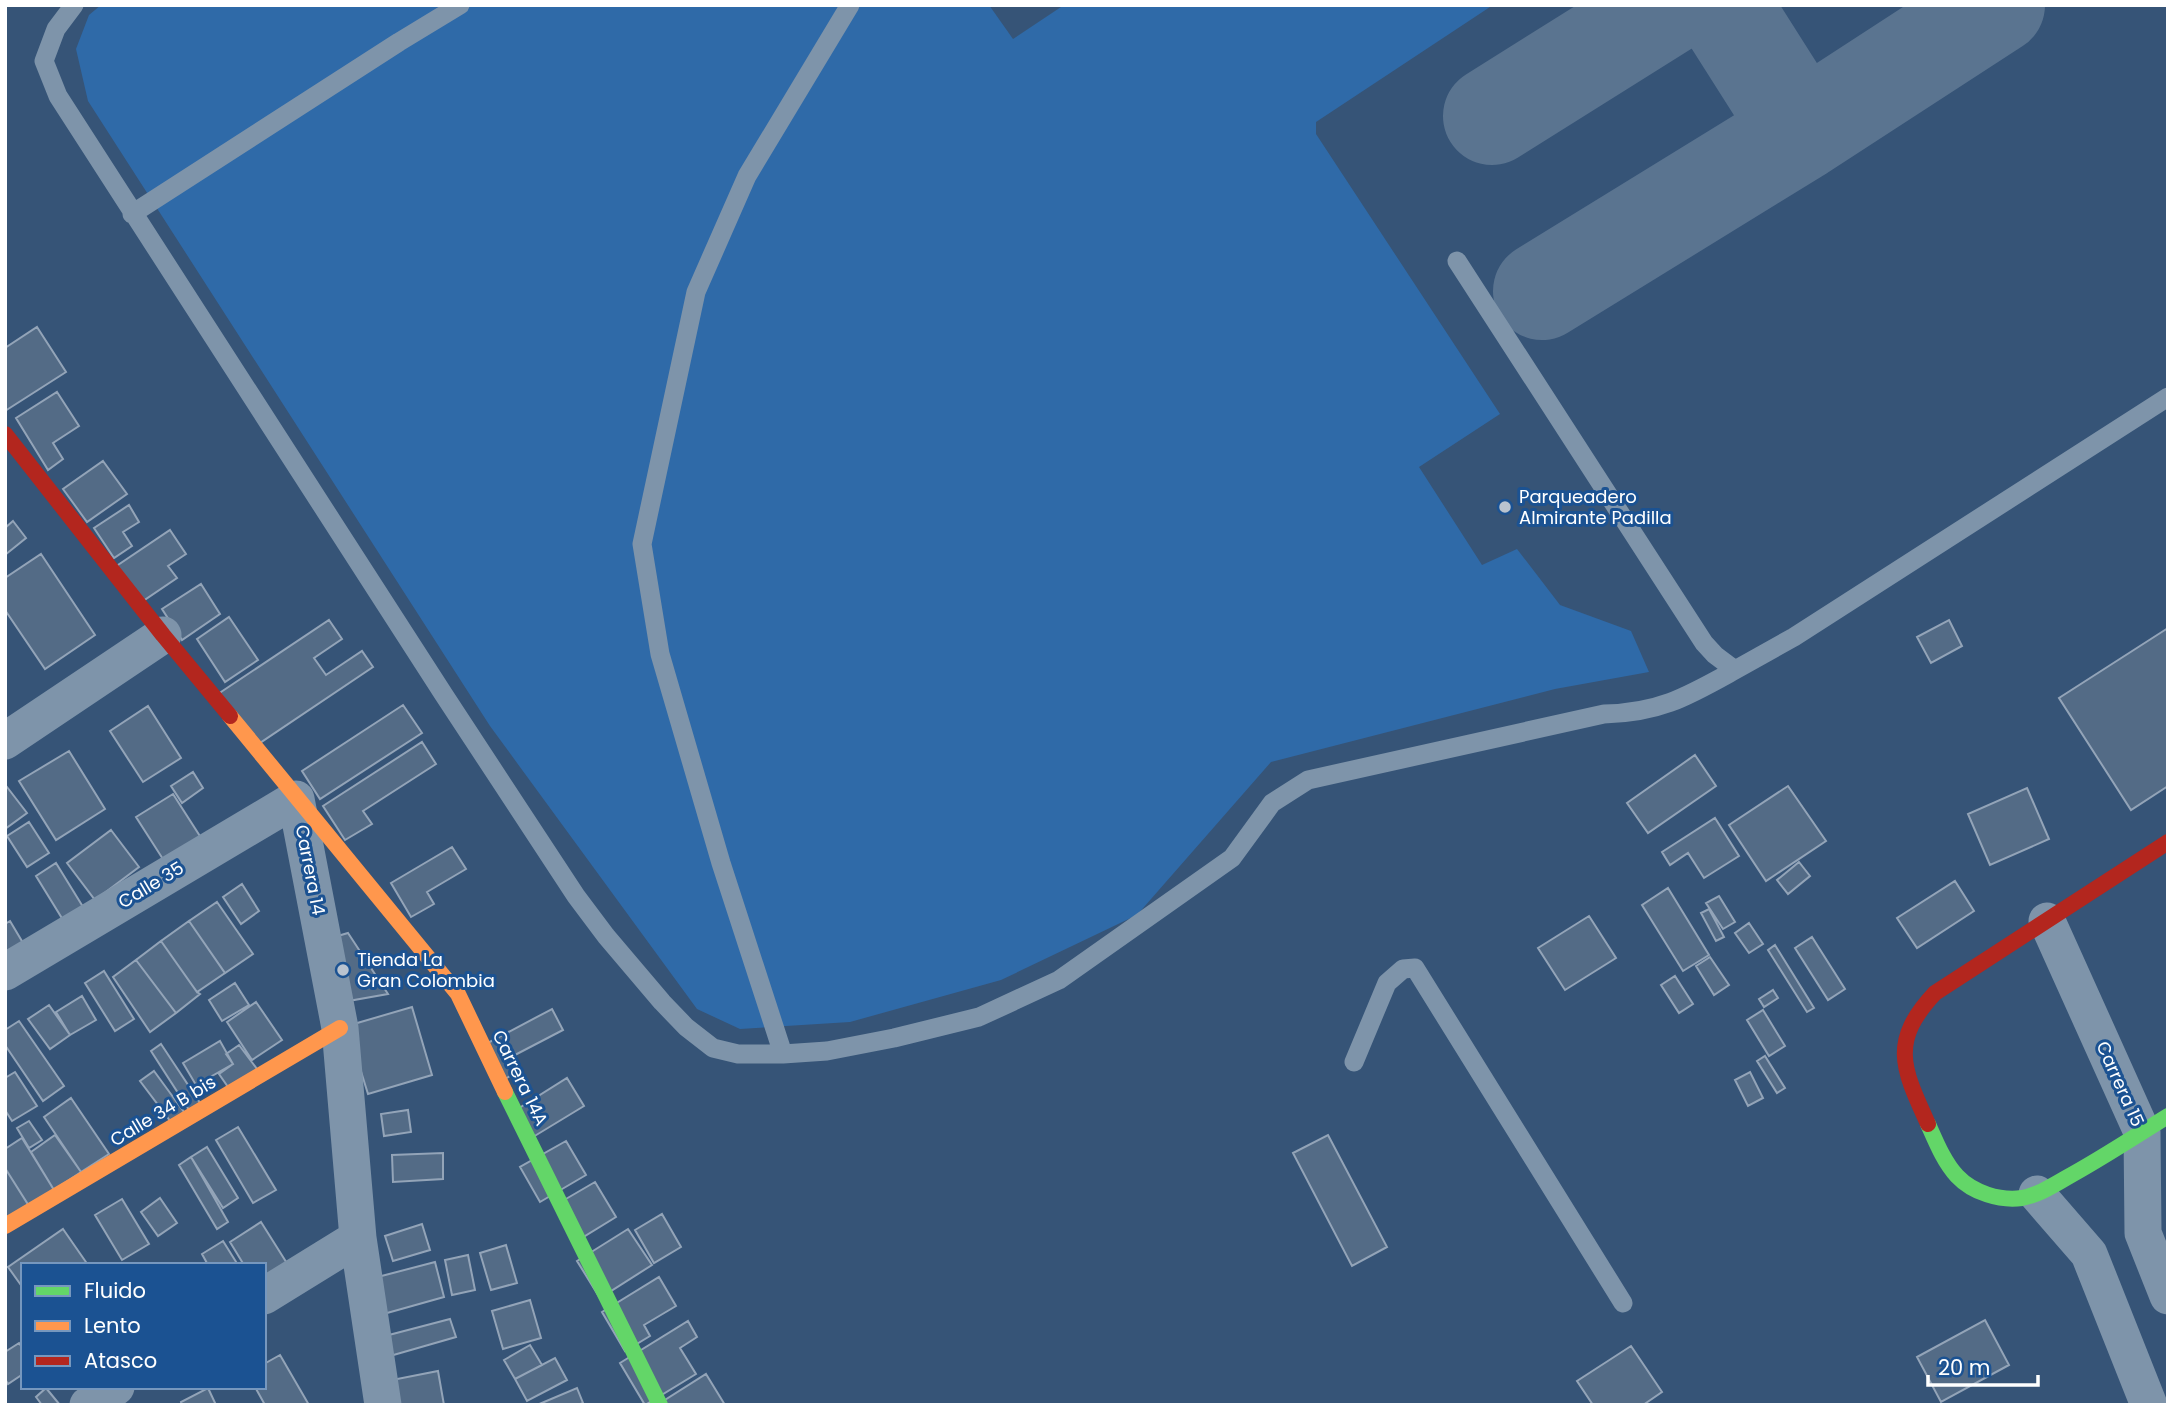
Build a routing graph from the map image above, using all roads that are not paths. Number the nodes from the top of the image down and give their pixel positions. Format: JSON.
{"nodes":[{"id":1,"x":74,"y":5,"type":"edge"},
{"id":2,"x":460,"y":5,"type":"edge"},
{"id":3,"x":850,"y":5,"type":"edge"},
{"id":4,"x":132,"y":214,"type":"junction"},
{"id":5,"x":1457,"y":261,"type":"dead end"},
{"id":6,"x":2168,"y":397,"type":"edge"},
{"id":7,"x":5,"y":434,"type":"edge"},
{"id":8,"x":163,"y":635,"type":"junction"},
{"id":9,"x":1735,"y":670,"type":"junction"},
{"id":10,"x":5,"y":741,"type":"edge"},
{"id":11,"x":296,"y":799,"type":"junction"},
{"id":12,"x":2168,"y":842,"type":"edge"},
{"id":13,"x":2048,"y":921,"type":"junction"},
{"id":14,"x":5,"y":972,"type":"edge"},
{"id":15,"x":340,"y":1028,"type":"junction"},
{"id":16,"x":783,"y":1054,"type":"junction"},
{"id":17,"x":1354,"y":1062,"type":"dead end"},
{"id":18,"x":2155,"y":1124,"type":"edge"},
{"id":19,"x":2037,"y":1194,"type":"junction"},
{"id":20,"x":5,"y":1226,"type":"edge"},
{"id":21,"x":358,"y":1238,"type":"junction"},
{"id":22,"x":266,"y":1295,"type":"edge"},
{"id":23,"x":2168,"y":1296,"type":"edge"},
{"id":24,"x":1623,"y":1303,"type":"dead end"},
{"id":25,"x":113,"y":1389,"type":"edge"},
{"id":26,"x":88,"y":1405,"type":"edge"},
{"id":27,"x":383,"y":1405,"type":"edge"},
{"id":28,"x":660,"y":1405,"type":"edge"},
{"id":29,"x":2149,"y":1405,"type":"edge"}],
"edges":[{"from":1,"to":4,"type":"lane"},
{"from":2,"to":4,"type":"lane"},
{"from":3,"to":16,"type":"lane"},
{"from":4,"to":16,"type":"lane"},
{"from":5,"to":9,"type":"lane"},
{"from":6,"to":9,"type":"lane"},
{"from":7,"to":8,"type":"street","name":"Carrera 14"},
{"from":8,"to":10,"type":"street"},
{"from":8,"to":11,"type":"street","name":"Carrera 14"},
{"from":9,"to":16,"type":"lane"},
{"from":11,"to":14,"type":"street","name":"Calle 35"},
{"from":11,"to":15,"type":"street","name":"Carrera 14"},
{"from":11,"to":28,"type":"street","name":"Carrera 14A"},
{"from":12,"to":13,"type":"street"},
{"from":13,"to":18,"type":"street","name":"Carrera 15"},
{"from":13,"to":19,"type":"street"},
{"from":15,"to":20,"type":"street","name":"Calle 34 B bis"},
{"from":15,"to":21,"type":"street","name":"Carrera 14"},
{"from":17,"to":24,"type":"lane"},
{"from":18,"to":19,"type":"street"},
{"from":18,"to":23,"type":"street","name":"Carrera 15"},
{"from":19,"to":29,"type":"street"},
{"from":21,"to":22,"type":"street"},
{"from":21,"to":27,"type":"street","name":"Carrera 14"},
{"from":25,"to":26,"type":"street"}]}
